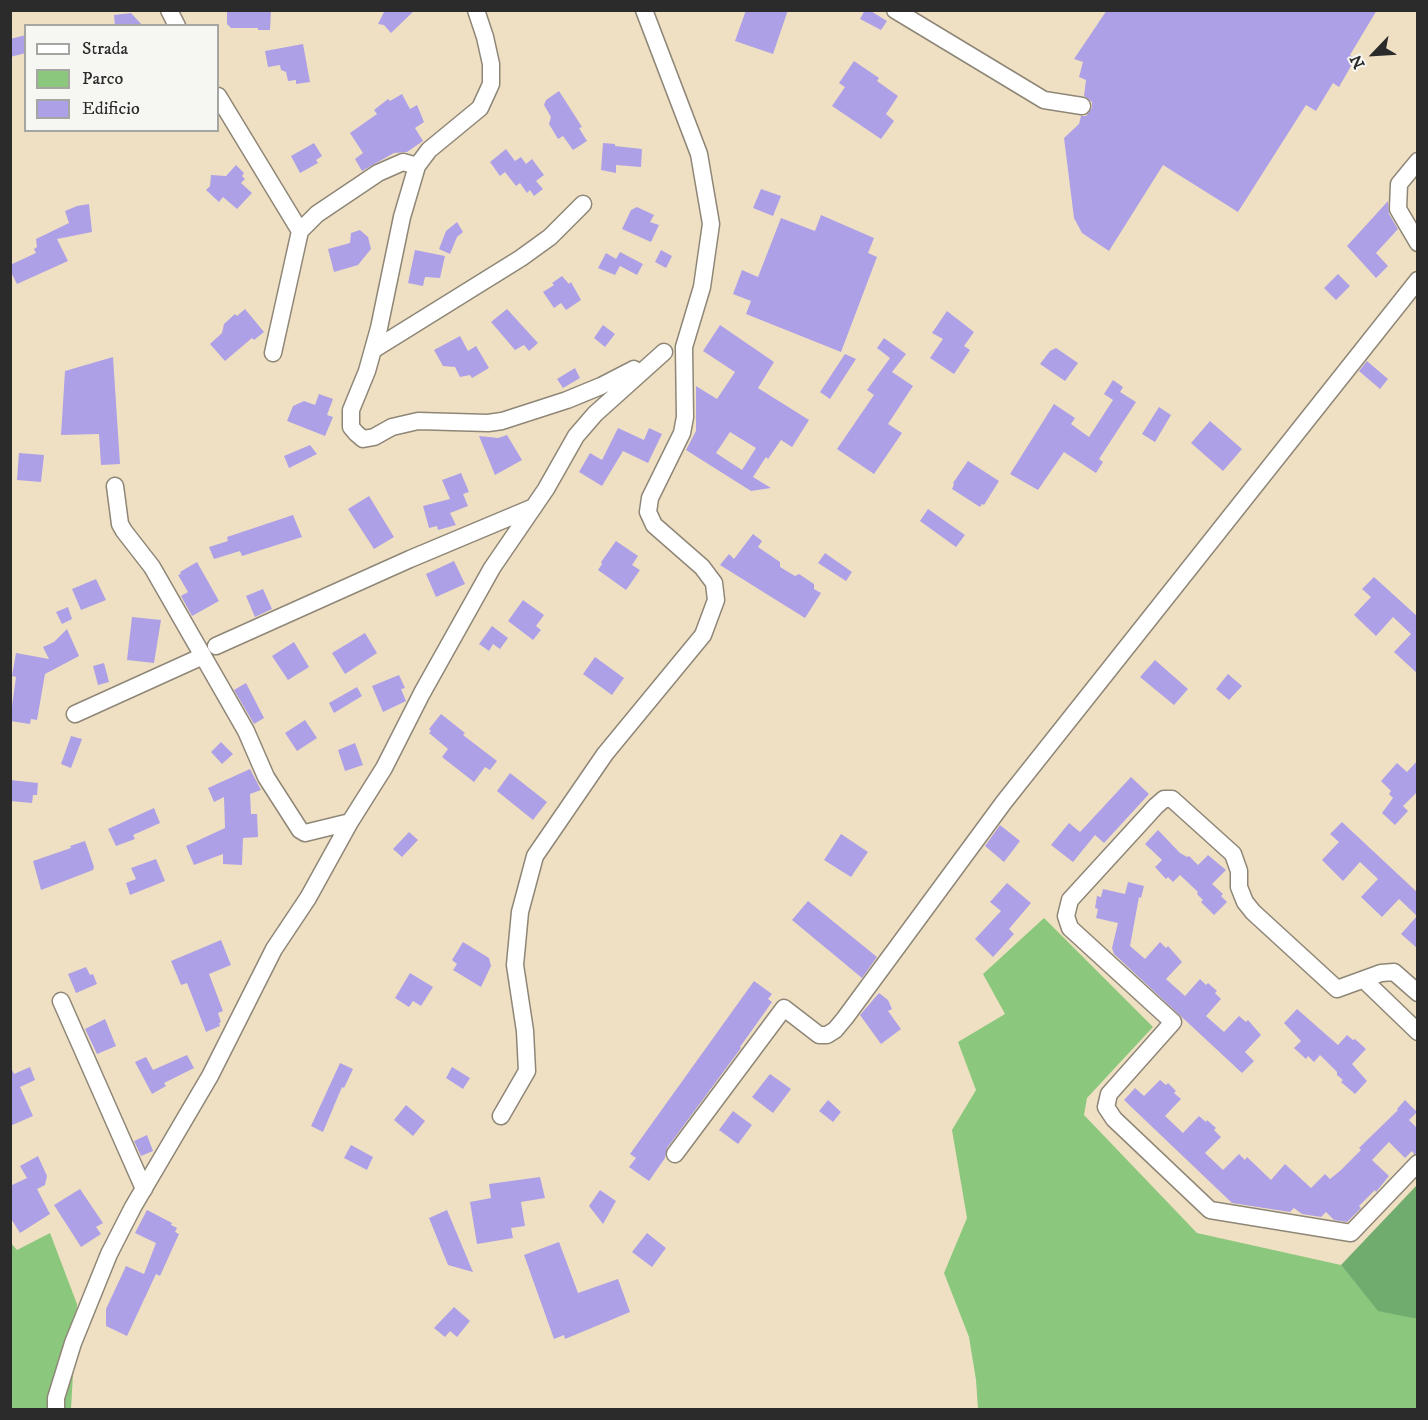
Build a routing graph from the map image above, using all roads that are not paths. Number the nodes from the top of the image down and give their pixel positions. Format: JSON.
{"nodes":[{"id":1,"x":169,"y":10,"type":"edge"},
{"id":2,"x":476,"y":10,"type":"edge"},
{"id":3,"x":644,"y":10,"type":"edge"},
{"id":4,"x":895,"y":10,"type":"edge"},
{"id":5,"x":176,"y":24,"type":"edge"},
{"id":6,"x":219,"y":98,"type":"edge"},
{"id":7,"x":1082,"y":106,"type":"dead end"},
{"id":8,"x":1418,"y":161,"type":"edge"},
{"id":9,"x":417,"y":166,"type":"junction"},
{"id":10,"x":583,"y":204,"type":"dead end"},
{"id":11,"x":300,"y":231,"type":"junction"},
{"id":12,"x":1418,"y":243,"type":"edge"},
{"id":13,"x":1418,"y":280,"type":"edge"},
{"id":14,"x":687,"y":338,"type":"junction"},
{"id":15,"x":373,"y":350,"type":"junction"},
{"id":16,"x":664,"y":352,"type":"junction"},
{"id":17,"x":273,"y":353,"type":"dead end"},
{"id":18,"x":115,"y":486,"type":"dead end"},
{"id":19,"x":534,"y":506,"type":"junction"},
{"id":20,"x":209,"y":651,"type":"junction"},
{"id":21,"x":75,"y":714,"type":"dead end"},
{"id":22,"x":350,"y":822,"type":"junction"},
{"id":23,"x":1364,"y":980,"type":"junction"},
{"id":24,"x":1418,"y":993,"type":"edge"},
{"id":25,"x":61,"y":1001,"type":"dead end"},
{"id":26,"x":1418,"y":1032,"type":"edge"},
{"id":27,"x":501,"y":1116,"type":"dead end"},
{"id":28,"x":675,"y":1154,"type":"dead end"},
{"id":29,"x":1418,"y":1163,"type":"edge"},
{"id":30,"x":144,"y":1189,"type":"junction"},
{"id":31,"x":56,"y":1410,"type":"edge"}],
"edges":[{"from":1,"to":5,"type":"street"},
{"from":2,"to":9,"type":"street"},
{"from":3,"to":14,"type":"street"},
{"from":4,"to":7,"type":"street"},
{"from":6,"to":11,"type":"street"},
{"from":8,"to":12,"type":"street"},
{"from":9,"to":11,"type":"street"},
{"from":9,"to":15,"type":"street"},
{"from":10,"to":15,"type":"street"},
{"from":11,"to":17,"type":"street"},
{"from":13,"to":28,"type":"street"},
{"from":14,"to":16,"type":"street"},
{"from":14,"to":27,"type":"street"},
{"from":15,"to":16,"type":"street"},
{"from":16,"to":19,"type":"street"},
{"from":18,"to":20,"type":"street"},
{"from":19,"to":20,"type":"street"},
{"from":19,"to":22,"type":"street"},
{"from":20,"to":21,"type":"street"},
{"from":20,"to":22,"type":"street"},
{"from":22,"to":30,"type":"street"},
{"from":23,"to":24,"type":"street"},
{"from":23,"to":26,"type":"street"},
{"from":23,"to":29,"type":"street"},
{"from":25,"to":30,"type":"street"},
{"from":30,"to":31,"type":"street"}]}
